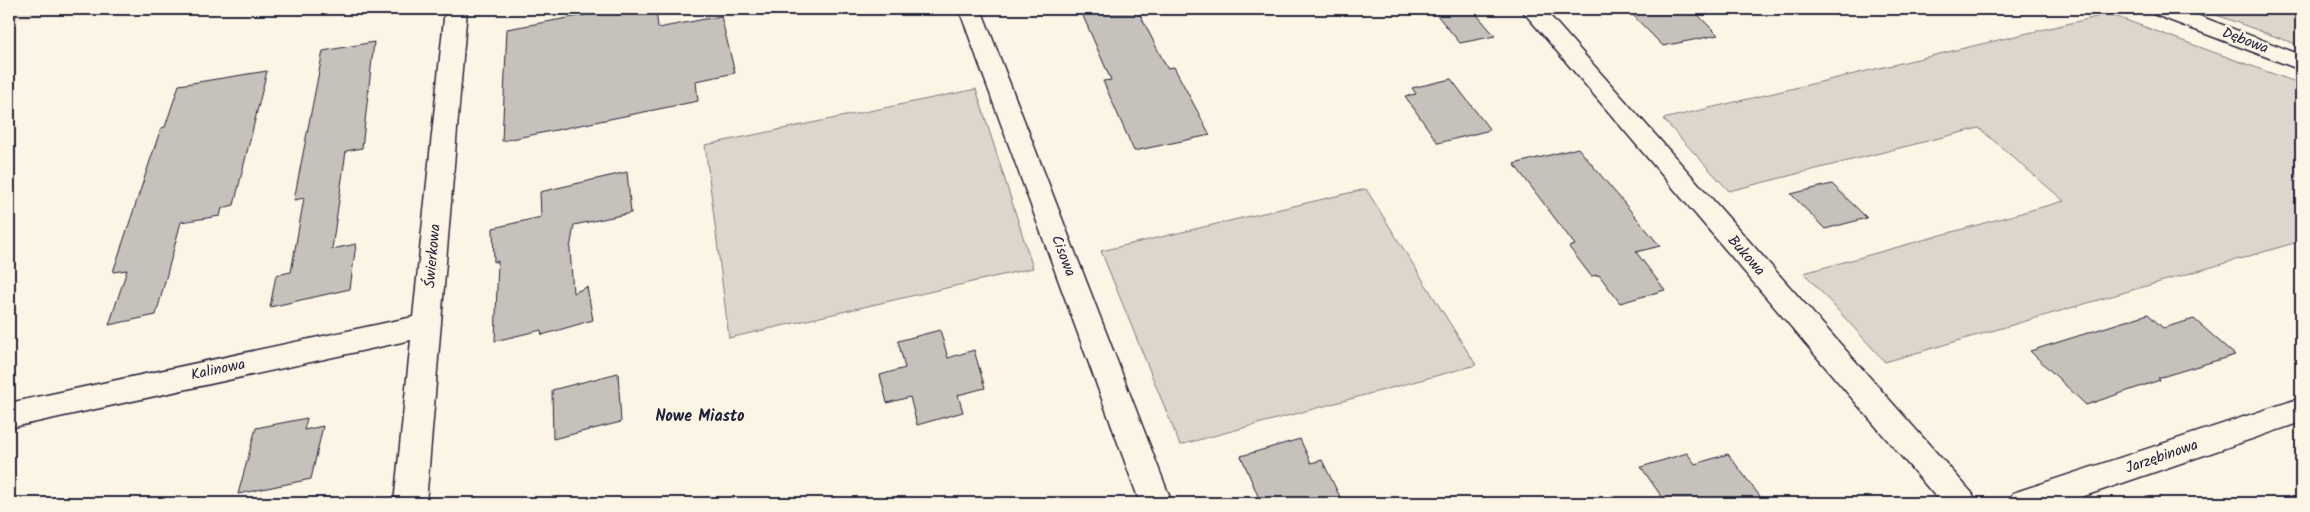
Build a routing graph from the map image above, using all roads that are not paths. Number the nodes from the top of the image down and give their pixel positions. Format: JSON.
{"nodes":[{"id":1,"x":456,"y":9,"type":"edge"},
{"id":2,"x":970,"y":9,"type":"edge"},
{"id":3,"x":1532,"y":9,"type":"edge"},
{"id":4,"x":2161,"y":9,"type":"edge"},
{"id":5,"x":2301,"y":63,"type":"edge"},
{"id":6,"x":426,"y":325,"type":"junction"},
{"id":7,"x":2301,"y":410,"type":"edge"},
{"id":8,"x":9,"y":416,"type":"edge"},
{"id":9,"x":410,"y":503,"type":"edge"},
{"id":10,"x":1156,"y":503,"type":"edge"},
{"id":11,"x":1961,"y":503,"type":"edge"},
{"id":12,"x":2024,"y":503,"type":"edge"}],
"edges":[{"from":1,"to":6,"type":"street","name":"Świerkowa"},
{"from":2,"to":10,"type":"street","name":"Cisowa"},
{"from":3,"to":11,"type":"street","name":"Bukowa"},
{"from":4,"to":5,"type":"street","name":"Dębowa"},
{"from":6,"to":8,"type":"street","name":"Kalinowa"},
{"from":6,"to":9,"type":"street","name":"Świerkowa"},
{"from":7,"to":12,"type":"street","name":"Jarzębinowa"}]}
